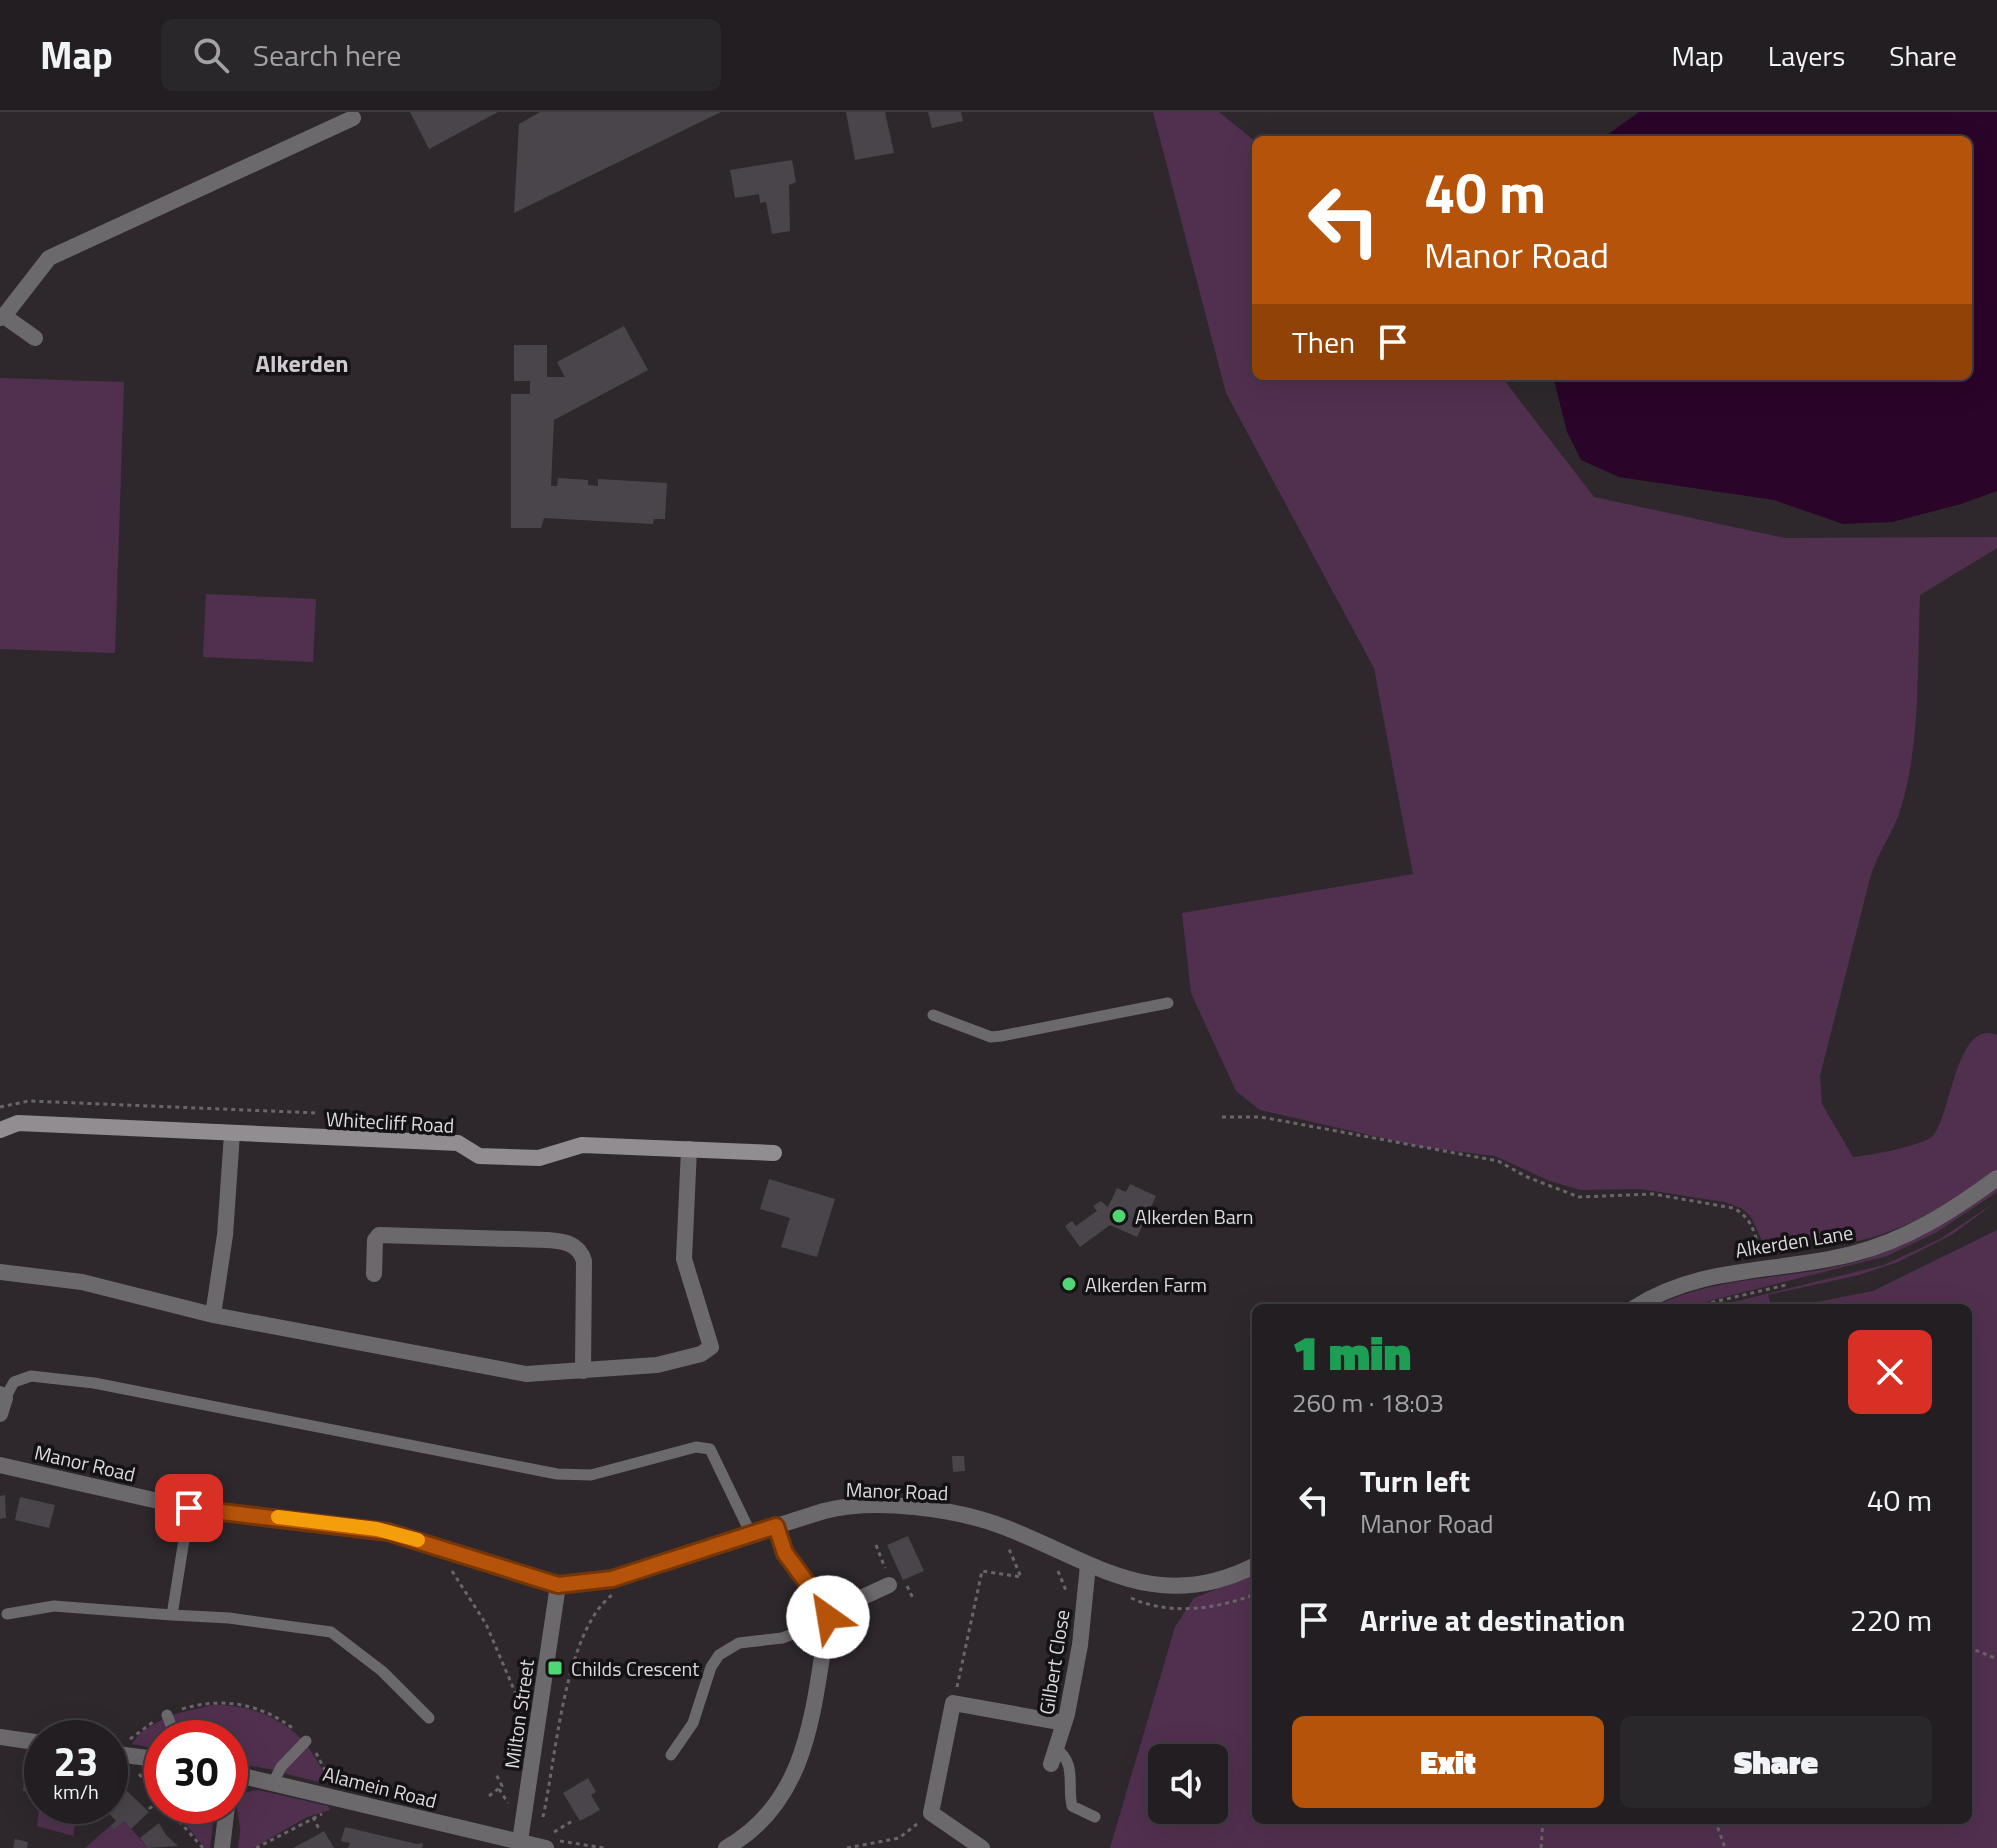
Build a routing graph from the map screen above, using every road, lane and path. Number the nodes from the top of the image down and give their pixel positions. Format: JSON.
{"nodes":[{"id":1,"x":353,"y":118,"type":"dead end"},
{"id":2,"x":2,"y":317,"type":"edge"},
{"id":3,"x":35,"y":338,"type":"dead end"},
{"id":4,"x":1168,"y":1003,"type":"dead end"},
{"id":5,"x":933,"y":1015,"type":"dead end"},
{"id":6,"x":0,"y":1107,"type":"edge"},
{"id":7,"x":318,"y":1113,"type":"dead end"},
{"id":8,"x":1222,"y":1117,"type":"dead end"},
{"id":9,"x":0,"y":1130,"type":"edge"},
{"id":10,"x":232,"y":1134,"type":"junction"},
{"id":11,"x":689,"y":1149,"type":"junction"},
{"id":12,"x":774,"y":1153,"type":"dead end"},
{"id":13,"x":1997,"y":1178,"type":"edge"},
{"id":14,"x":1763,"y":1268,"type":"junction"},
{"id":15,"x":0,"y":1272,"type":"edge"},
{"id":16,"x":374,"y":1274,"type":"dead end"},
{"id":17,"x":1642,"y":1304,"type":"edge"},
{"id":18,"x":213,"y":1315,"type":"junction"},
{"id":19,"x":583,"y":1371,"type":"junction"},
{"id":20,"x":2,"y":1402,"type":"edge"},
{"id":21,"x":0,"y":1465,"type":"edge"},
{"id":22,"x":189,"y":1508,"type":"junction"},
{"id":23,"x":776,"y":1526,"type":"junction"},
{"id":24,"x":751,"y":1534,"type":"junction"},
{"id":25,"x":1006,"y":1546,"type":"dead end"},
{"id":26,"x":1088,"y":1565,"type":"junction"},
{"id":27,"x":1252,"y":1567,"type":"edge"},
{"id":28,"x":558,"y":1585,"type":"junction"},
{"id":29,"x":889,"y":1585,"type":"dead end"},
{"id":30,"x":907,"y":1586,"type":"dead end"},
{"id":31,"x":616,"y":1593,"type":"dead end"},
{"id":32,"x":913,"y":1598,"type":"dead end"},
{"id":33,"x":7,"y":1614,"type":"dead end"},
{"id":34,"x":172,"y":1615,"type":"junction"},
{"id":35,"x":828,"y":1617,"type":"junction"},
{"id":36,"x":1972,"y":1649,"type":"edge"},
{"id":37,"x":1997,"y":1659,"type":"edge"},
{"id":38,"x":953,"y":1703,"type":"junction"},
{"id":39,"x":167,"y":1715,"type":"junction"},
{"id":40,"x":429,"y":1718,"type":"dead end"},
{"id":41,"x":169,"y":1720,"type":"edge"},
{"id":42,"x":1064,"y":1723,"type":"junction"},
{"id":43,"x":0,"y":1737,"type":"edge"},
{"id":44,"x":24,"y":1740,"type":"edge"},
{"id":45,"x":306,"y":1741,"type":"junction"},
{"id":46,"x":128,"y":1746,"type":"dead end"},
{"id":47,"x":671,"y":1755,"type":"dead end"},
{"id":48,"x":1053,"y":1756,"type":"joint"},
{"id":49,"x":133,"y":1768,"type":"dead end"},
{"id":50,"x":496,"y":1774,"type":"dead end"},
{"id":51,"x":248,"y":1777,"type":"edge"},
{"id":52,"x":144,"y":1781,"type":"edge"},
{"id":53,"x":274,"y":1781,"type":"junction"},
{"id":54,"x":328,"y":1785,"type":"dead end"},
{"id":55,"x":498,"y":1789,"type":"junction"},
{"id":56,"x":489,"y":1796,"type":"dead end"},
{"id":57,"x":510,"y":1806,"type":"dead end"},
{"id":58,"x":327,"y":1813,"type":"dead end"},
{"id":59,"x":931,"y":1813,"type":"junction"},
{"id":60,"x":313,"y":1817,"type":"junction"},
{"id":61,"x":1095,"y":1817,"type":"dead end"},
{"id":62,"x":574,"y":1820,"type":"dead end"},
{"id":63,"x":184,"y":1824,"type":"edge"},
{"id":64,"x":225,"y":1824,"type":"edge"},
{"id":65,"x":541,"y":1824,"type":"dead end"},
{"id":66,"x":1543,"y":1824,"type":"edge"},
{"id":67,"x":1716,"y":1824,"type":"edge"},
{"id":68,"x":320,"y":1831,"type":"dead end"},
{"id":69,"x":519,"y":1845,"type":"edge"},
{"id":70,"x":203,"y":1848,"type":"edge"},
{"id":71,"x":222,"y":1848,"type":"edge"},
{"id":72,"x":256,"y":1848,"type":"edge"},
{"id":73,"x":546,"y":1848,"type":"edge"},
{"id":74,"x":604,"y":1848,"type":"edge"},
{"id":75,"x":726,"y":1848,"type":"edge"},
{"id":76,"x":847,"y":1848,"type":"edge"},
{"id":77,"x":982,"y":1848,"type":"edge"},
{"id":78,"x":1541,"y":1848,"type":"edge"},
{"id":79,"x":1725,"y":1848,"type":"edge"}],
"edges":[{"from":1,"to":2,"type":"street"},
{"from":2,"to":3,"type":"street"},
{"from":4,"to":5,"type":"lane"},
{"from":6,"to":7,"type":"path"},
{"from":8,"to":14,"type":"path"},
{"from":9,"to":10,"type":"street","name":"Whitecliff Road"},
{"from":10,"to":11,"type":"street","name":"Whitecliff Road"},
{"from":10,"to":18,"type":"street"},
{"from":11,"to":12,"type":"street","name":"Whitecliff Road"},
{"from":11,"to":19,"type":"street"},
{"from":13,"to":14,"type":"street","name":"Alkerden Lane"},
{"from":14,"to":17,"type":"street","name":"Alkerden Lane"},
{"from":15,"to":18,"type":"street"},
{"from":16,"to":19,"type":"street"},
{"from":18,"to":19,"type":"street"},
{"from":20,"to":24,"type":"lane"},
{"from":21,"to":22,"type":"street","name":"Manor Road"},
{"from":22,"to":28,"type":"street","name":"Manor Road"},
{"from":22,"to":34,"type":"lane"},
{"from":23,"to":24,"type":"street","name":"Manor Road"},
{"from":23,"to":26,"type":"street","name":"Manor Road"},
{"from":23,"to":35,"type":"street"},
{"from":24,"to":28,"type":"street","name":"Manor Road"},
{"from":25,"to":38,"type":"path"},
{"from":26,"to":27,"type":"street"},
{"from":26,"to":42,"type":"street","name":"Gilbert Close"},
{"from":28,"to":69,"type":"street","name":"Milton Street"},
{"from":29,"to":35,"type":"street"},
{"from":30,"to":32,"type":"path"},
{"from":31,"to":65,"type":"path"},
{"from":33,"to":34,"type":"lane"},
{"from":34,"to":40,"type":"lane"},
{"from":35,"to":47,"type":"lane"},
{"from":35,"to":75,"type":"street"},
{"from":36,"to":37,"type":"path"},
{"from":38,"to":42,"type":"street"},
{"from":38,"to":59,"type":"street"},
{"from":39,"to":41,"type":"lane"},
{"from":39,"to":45,"type":"path"},
{"from":39,"to":46,"type":"path"},
{"from":42,"to":48,"type":"street","name":"Gilbert Close"},
{"from":43,"to":44,"type":"street"},
{"from":45,"to":53,"type":"lane"},
{"from":45,"to":54,"type":"path"},
{"from":48,"to":61,"type":"lane"},
{"from":49,"to":52,"type":"path"},
{"from":50,"to":55,"type":"path"},
{"from":51,"to":53,"type":"street","name":"Alamein Road"},
{"from":53,"to":69,"type":"street","name":"Alamein Road"},
{"from":55,"to":56,"type":"path"},
{"from":55,"to":57,"type":"path"},
{"from":58,"to":60,"type":"path"},
{"from":59,"to":76,"type":"path"},
{"from":59,"to":77,"type":"street"},
{"from":60,"to":68,"type":"path"},
{"from":60,"to":72,"type":"path"},
{"from":62,"to":74,"type":"path"},
{"from":63,"to":70,"type":"path"},
{"from":64,"to":71,"type":"street"},
{"from":66,"to":78,"type":"path"},
{"from":67,"to":79,"type":"path"},
{"from":69,"to":73,"type":"street"}]}
